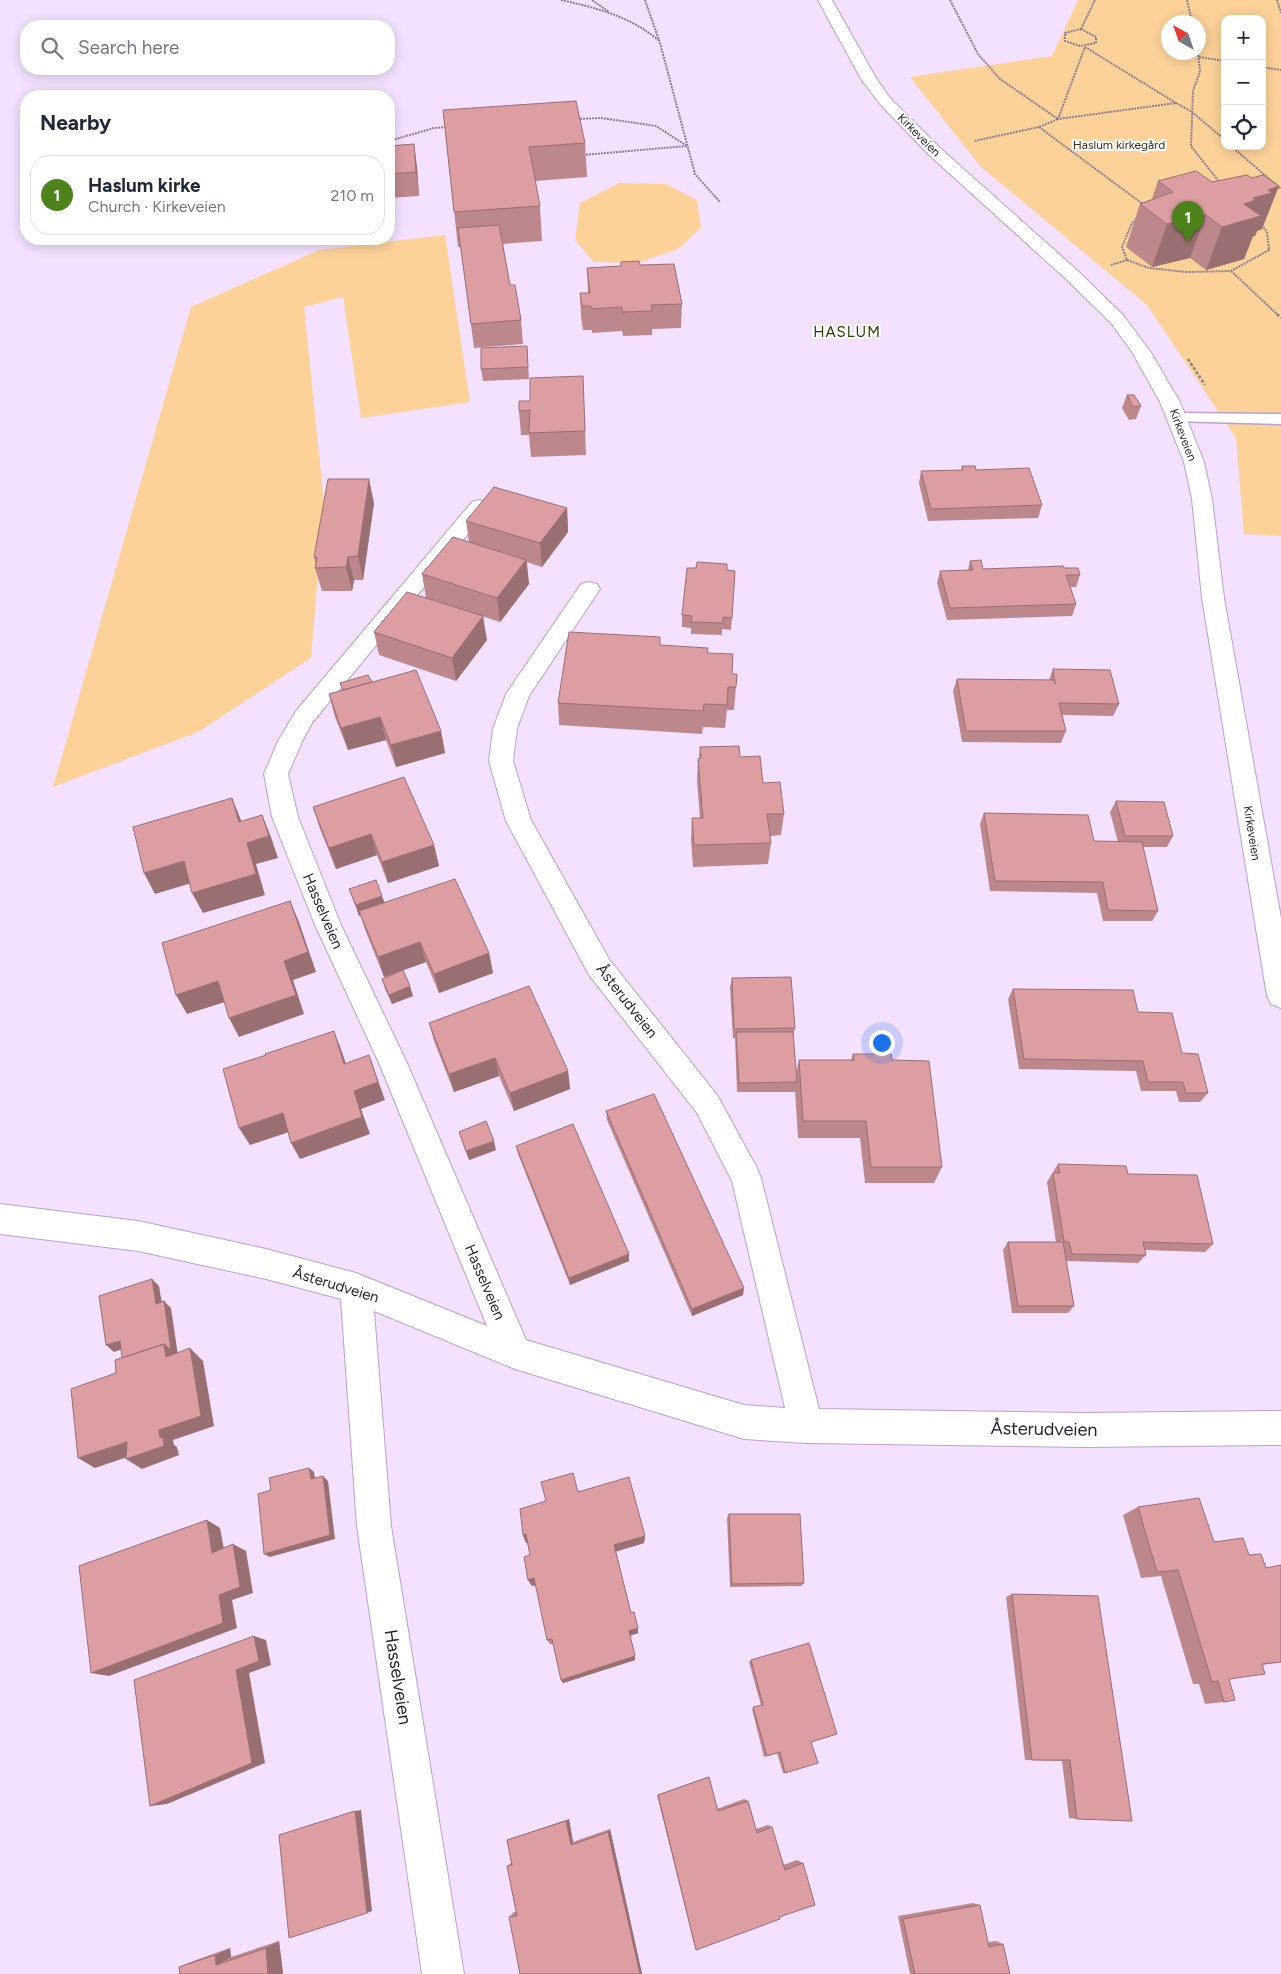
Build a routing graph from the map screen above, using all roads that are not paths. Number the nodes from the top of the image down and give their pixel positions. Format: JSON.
{"nodes":[{"id":1,"x":825,"y":0,"type":"edge"},
{"id":2,"x":1176,"y":418,"type":"junction"},
{"id":3,"x":1281,"y":419,"type":"edge"},
{"id":4,"x":479,"y":507,"type":"edge"},
{"id":5,"x":589,"y":589,"type":"dead end"},
{"id":6,"x":1281,"y":996,"type":"edge"},
{"id":7,"x":0,"y":1219,"type":"edge"},
{"id":8,"x":356,"y":1288,"type":"junction"},
{"id":9,"x":515,"y":1353,"type":"junction"},
{"id":10,"x":806,"y":1426,"type":"junction"},
{"id":11,"x":1281,"y":1428,"type":"edge"},
{"id":12,"x":443,"y":1974,"type":"edge"}],
"edges":[{"from":1,"to":2,"type":"street","name":"Kirkeveien"},
{"from":2,"to":3,"type":"lane"},
{"from":2,"to":6,"type":"street","name":"Kirkeveien"},
{"from":4,"to":9,"type":"street","name":"Hasselveien"},
{"from":5,"to":10,"type":"street","name":"Åsterudveien"},
{"from":7,"to":8,"type":"street","name":"Åsterudveien"},
{"from":8,"to":9,"type":"street","name":"Åsterudveien"},
{"from":8,"to":12,"type":"street","name":"Hasselveien"},
{"from":9,"to":10,"type":"street","name":"Åsterudveien"},
{"from":10,"to":11,"type":"street","name":"Åsterudveien"}]}
